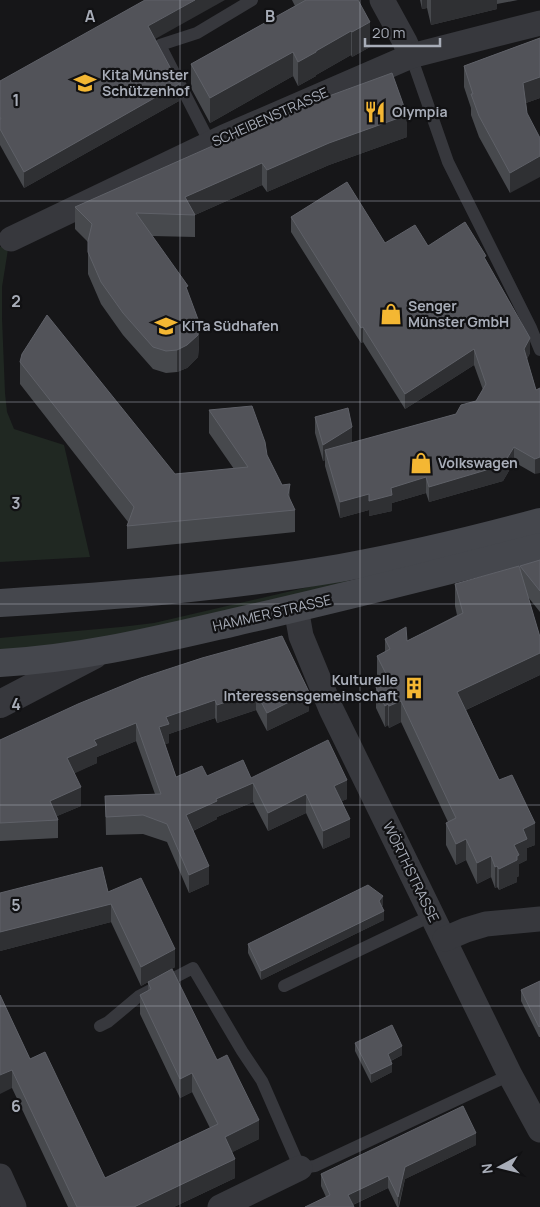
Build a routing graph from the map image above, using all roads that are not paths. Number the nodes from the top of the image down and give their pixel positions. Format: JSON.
{"nodes":[{"id":1,"x":252,"y":0,"type":"edge"},
{"id":2,"x":382,"y":0,"type":"edge"},
{"id":3,"x":540,"y":23,"type":"edge"},
{"id":4,"x":411,"y":56,"type":"junction"},
{"id":5,"x":210,"y":143,"type":"junction"},
{"id":6,"x":11,"y":239,"type":"dead end"},
{"id":7,"x":540,"y":350,"type":"edge"},
{"id":8,"x":540,"y":522,"type":"edge"},
{"id":9,"x":540,"y":547,"type":"edge"},
{"id":10,"x":35,"y":601,"type":"junction"},
{"id":11,"x":0,"y":603,"type":"edge"},
{"id":12,"x":296,"y":608,"type":"junction"},
{"id":13,"x":0,"y":612,"type":"edge"},
{"id":14,"x":97,"y":653,"type":"junction"},
{"id":15,"x":0,"y":664,"type":"edge"},
{"id":16,"x":0,"y":704,"type":"edge"},
{"id":17,"x":433,"y":915,"type":"junction"},
{"id":18,"x":540,"y":919,"type":"edge"},
{"id":19,"x":445,"y":939,"type":"junction"},
{"id":20,"x":284,"y":986,"type":"dead end"},
{"id":21,"x":100,"y":1026,"type":"dead end"},
{"id":22,"x":510,"y":1075,"type":"junction"},
{"id":23,"x":540,"y":1130,"type":"edge"},
{"id":24,"x":300,"y":1168,"type":"junction"},
{"id":25,"x":0,"y":1176,"type":"edge"},
{"id":26,"x":14,"y":1207,"type":"edge"},
{"id":27,"x":220,"y":1207,"type":"edge"}],
"edges":[{"from":1,"to":5,"type":"lane"},
{"from":2,"to":4,"type":"street"},
{"from":3,"to":4,"type":"street","name":"SCHEIBENSTRASSE"},
{"from":4,"to":5,"type":"street","name":"SCHEIBENSTRASSE"},
{"from":4,"to":7,"type":"lane"},
{"from":5,"to":6,"type":"street","name":"SCHEIBENSTRASSE"},
{"from":8,"to":10,"type":"main road"},
{"from":9,"to":12,"type":"main road","name":"HAMMER STRASSE"},
{"from":10,"to":11,"type":"main road"},
{"from":10,"to":13,"type":"street"},
{"from":12,"to":14,"type":"main road","name":"HAMMER STRASSE"},
{"from":12,"to":17,"type":"street","name":"WÖRTHSTRASSE"},
{"from":14,"to":15,"type":"main road","name":"HAMMER STRASSE"},
{"from":14,"to":16,"type":"street"},
{"from":17,"to":19,"type":"street","name":"WÖRTHSTRASSE"},
{"from":17,"to":20,"type":"lane"},
{"from":18,"to":19,"type":"street"},
{"from":19,"to":22,"type":"street","name":"WÖRTHSTRASSE"},
{"from":21,"to":24,"type":"lane"},
{"from":22,"to":23,"type":"street","name":"WÖRTHSTRASSE"},
{"from":22,"to":24,"type":"lane"},
{"from":24,"to":27,"type":"street"},
{"from":25,"to":26,"type":"street"}]}
